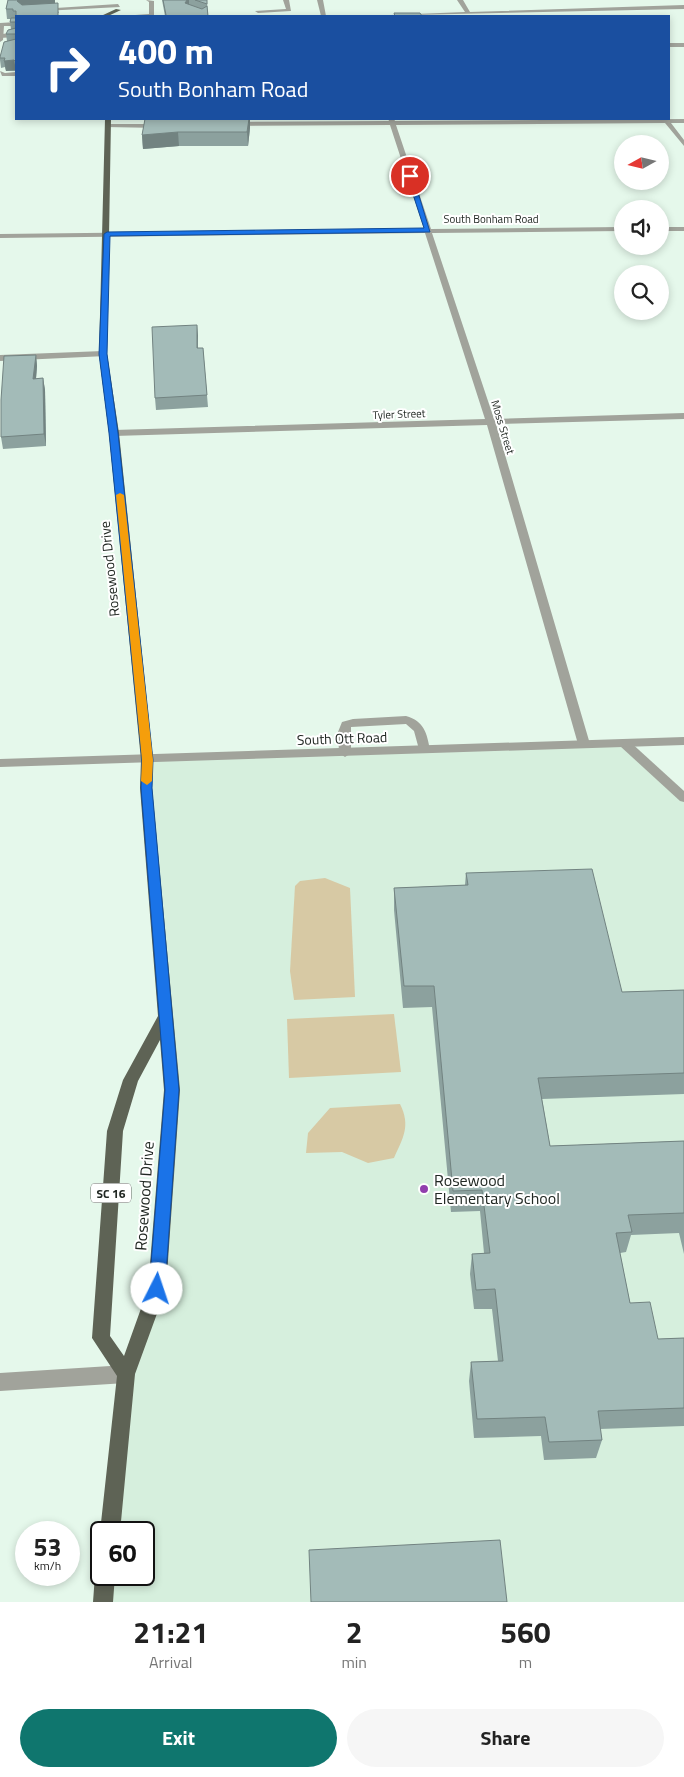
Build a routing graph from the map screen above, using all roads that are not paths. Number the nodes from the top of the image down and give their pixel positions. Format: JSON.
{"nodes":[{"id":1,"x":74,"y":0,"type":"edge"},
{"id":2,"x":149,"y":0,"type":"edge"},
{"id":3,"x":286,"y":0,"type":"edge"},
{"id":4,"x":320,"y":0,"type":"edge"},
{"id":5,"x":460,"y":0,"type":"edge"},
{"id":6,"x":584,"y":4,"type":"dead end"},
{"id":7,"x":118,"y":5,"type":"edge"},
{"id":8,"x":73,"y":7,"type":"junction"},
{"id":9,"x":684,"y":7,"type":"edge"},
{"id":10,"x":39,"y":10,"type":"edge"},
{"id":11,"x":593,"y":10,"type":"junction"},
{"id":12,"x":258,"y":11,"type":"edge"},
{"id":13,"x":468,"y":13,"type":"junction"},
{"id":14,"x":156,"y":14,"type":"edge"},
{"id":15,"x":105,"y":15,"type":"edge"},
{"id":16,"x":125,"y":15,"type":"edge"},
{"id":17,"x":140,"y":15,"type":"edge"},
{"id":18,"x":324,"y":15,"type":"edge"},
{"id":19,"x":402,"y":15,"type":"edge"},
{"id":20,"x":597,"y":15,"type":"edge"},
{"id":21,"x":15,"y":24,"type":"edge"},
{"id":22,"x":0,"y":36,"type":"edge"},
{"id":23,"x":15,"y":36,"type":"edge"},
{"id":24,"x":0,"y":40,"type":"edge"},
{"id":25,"x":670,"y":45,"type":"edge"},
{"id":26,"x":684,"y":45,"type":"edge"},
{"id":27,"x":0,"y":73,"type":"edge"},
{"id":28,"x":15,"y":74,"type":"edge"},
{"id":29,"x":392,"y":120,"type":"edge"},
{"id":30,"x":666,"y":120,"type":"edge"},
{"id":31,"x":684,"y":121,"type":"edge"},
{"id":32,"x":240,"y":122,"type":"edge"},
{"id":33,"x":108,"y":123,"type":"edge"},
{"id":34,"x":221,"y":125,"type":"edge"},
{"id":35,"x":164,"y":126,"type":"edge"},
{"id":36,"x":684,"y":144,"type":"edge"},
{"id":37,"x":614,"y":229,"type":"edge"},
{"id":38,"x":669,"y":229,"type":"edge"},
{"id":39,"x":684,"y":229,"type":"edge"},
{"id":40,"x":428,"y":230,"type":"junction"},
{"id":41,"x":107,"y":234,"type":"junction"},
{"id":42,"x":0,"y":236,"type":"edge"},
{"id":43,"x":103,"y":354,"type":"junction"},
{"id":44,"x":0,"y":358,"type":"edge"},
{"id":45,"x":684,"y":416,"type":"edge"},
{"id":46,"x":491,"y":423,"type":"junction"},
{"id":47,"x":114,"y":433,"type":"junction"},
{"id":48,"x":684,"y":741,"type":"edge"},
{"id":49,"x":624,"y":743,"type":"junction"},
{"id":50,"x":584,"y":744,"type":"junction"},
{"id":51,"x":424,"y":750,"type":"junction"},
{"id":52,"x":346,"y":753,"type":"junction"},
{"id":53,"x":147,"y":760,"type":"junction"},
{"id":54,"x":0,"y":763,"type":"edge"},
{"id":55,"x":684,"y":798,"type":"edge"},
{"id":56,"x":166,"y":1016,"type":"junction"},
{"id":57,"x":126,"y":1374,"type":"junction"},
{"id":58,"x":0,"y":1382,"type":"edge"},
{"id":59,"x":111,"y":1521,"type":"edge"},
{"id":60,"x":105,"y":1586,"type":"edge"},
{"id":61,"x":103,"y":1602,"type":"edge"}],
"edges":[{"from":1,"to":8,"type":"street"},
{"from":2,"to":14,"type":"street"},
{"from":3,"to":12,"type":"street"},
{"from":4,"to":18,"type":"street"},
{"from":5,"to":13,"type":"street"},
{"from":6,"to":11,"type":"street"},
{"from":7,"to":8,"type":"street"},
{"from":7,"to":15,"type":"main road"},
{"from":7,"to":16,"type":"main road"},
{"from":8,"to":10,"type":"street"},
{"from":9,"to":11,"type":"street"},
{"from":11,"to":13,"type":"street"},
{"from":11,"to":20,"type":"street"},
{"from":13,"to":19,"type":"street"},
{"from":14,"to":17,"type":"street"},
{"from":21,"to":22,"type":"street"},
{"from":22,"to":23,"type":"street"},
{"from":22,"to":24,"type":"street"},
{"from":25,"to":26,"type":"street"},
{"from":27,"to":28,"type":"street"},
{"from":29,"to":30,"type":"street"},
{"from":29,"to":32,"type":"street"},
{"from":29,"to":40,"type":"street","name":"Moss Street"},
{"from":30,"to":31,"type":"street"},
{"from":30,"to":36,"type":"street"},
{"from":32,"to":34,"type":"street"},
{"from":33,"to":35,"type":"street"},
{"from":33,"to":41,"type":"main road","name":"Rosewood Drive"},
{"from":37,"to":40,"type":"street","name":"South Bonham Road"},
{"from":38,"to":39,"type":"street"},
{"from":40,"to":41,"type":"street","name":"South Bonham Road"},
{"from":40,"to":46,"type":"street","name":"Moss Street"},
{"from":41,"to":42,"type":"street","name":"South Bonham Road"},
{"from":41,"to":43,"type":"main road","name":"Rosewood Drive"},
{"from":43,"to":44,"type":"street"},
{"from":43,"to":47,"type":"main road","name":"Rosewood Drive"},
{"from":45,"to":46,"type":"street","name":"Tyler Street"},
{"from":46,"to":47,"type":"street","name":"Tyler Street"},
{"from":46,"to":50,"type":"street","name":"Moss Street"},
{"from":47,"to":53,"type":"main road","name":"Rosewood Drive"},
{"from":48,"to":49,"type":"street","name":"South Ott Road"},
{"from":49,"to":50,"type":"street","name":"South Ott Road"},
{"from":49,"to":55,"type":"street"},
{"from":50,"to":51,"type":"street","name":"South Ott Road"},
{"from":51,"to":52,"type":"street","name":"South Ott Road"},
{"from":51,"to":52,"type":"street"},
{"from":52,"to":53,"type":"street","name":"South Ott Road"},
{"from":53,"to":54,"type":"street","name":"South Ott Road"},
{"from":53,"to":56,"type":"main road","name":"Rosewood Drive"},
{"from":56,"to":57,"type":"main road","name":"Rosewood Drive"},
{"from":56,"to":57,"type":"main road","number":"SC 16"},
{"from":57,"to":58,"type":"street"},
{"from":57,"to":59,"type":"main road","name":"Rosewood Drive"},
{"from":60,"to":61,"type":"main road"}]}
